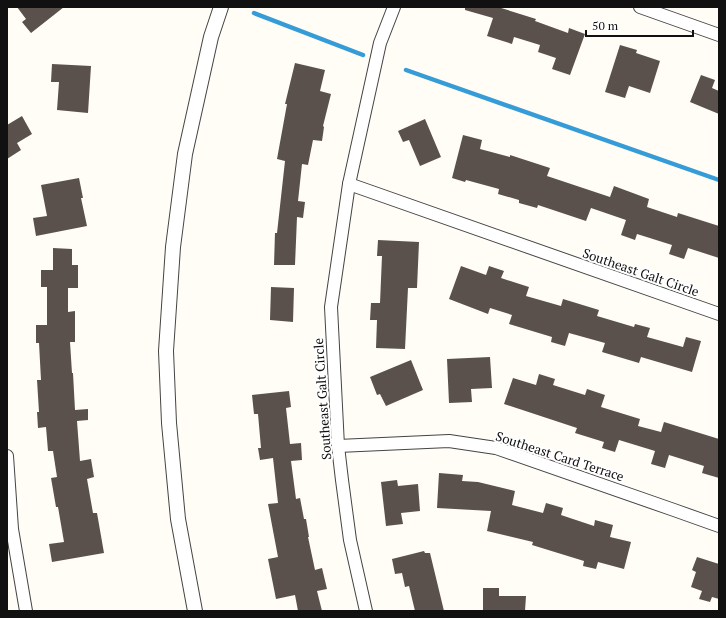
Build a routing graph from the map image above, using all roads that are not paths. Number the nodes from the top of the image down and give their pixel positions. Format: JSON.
{"nodes":[{"id":1,"x":221,"y":7,"type":"edge"},
{"id":2,"x":394,"y":7,"type":"edge"},
{"id":3,"x":640,"y":7,"type":"edge"},
{"id":4,"x":719,"y":34,"type":"edge"},
{"id":5,"x":349,"y":184,"type":"junction"},
{"id":6,"x":719,"y":314,"type":"edge"},
{"id":7,"x":338,"y":446,"type":"junction"},
{"id":8,"x":7,"y":456,"type":"edge"},
{"id":9,"x":719,"y":526,"type":"edge"},
{"id":10,"x":26,"y":611,"type":"edge"},
{"id":11,"x":195,"y":611,"type":"edge"},
{"id":12,"x":366,"y":611,"type":"edge"}],
"edges":[{"from":1,"to":11,"type":"street"},
{"from":2,"to":5,"type":"street","name":"Southeast Galt Circle"},
{"from":3,"to":4,"type":"street"},
{"from":5,"to":6,"type":"street","name":"Southeast Galt Circle"},
{"from":5,"to":7,"type":"street","name":"Southeast Galt Circle"},
{"from":7,"to":9,"type":"street","name":"Southeast Card Terrace"},
{"from":7,"to":12,"type":"street","name":"Southeast Galt Circle"},
{"from":8,"to":10,"type":"street"}]}
